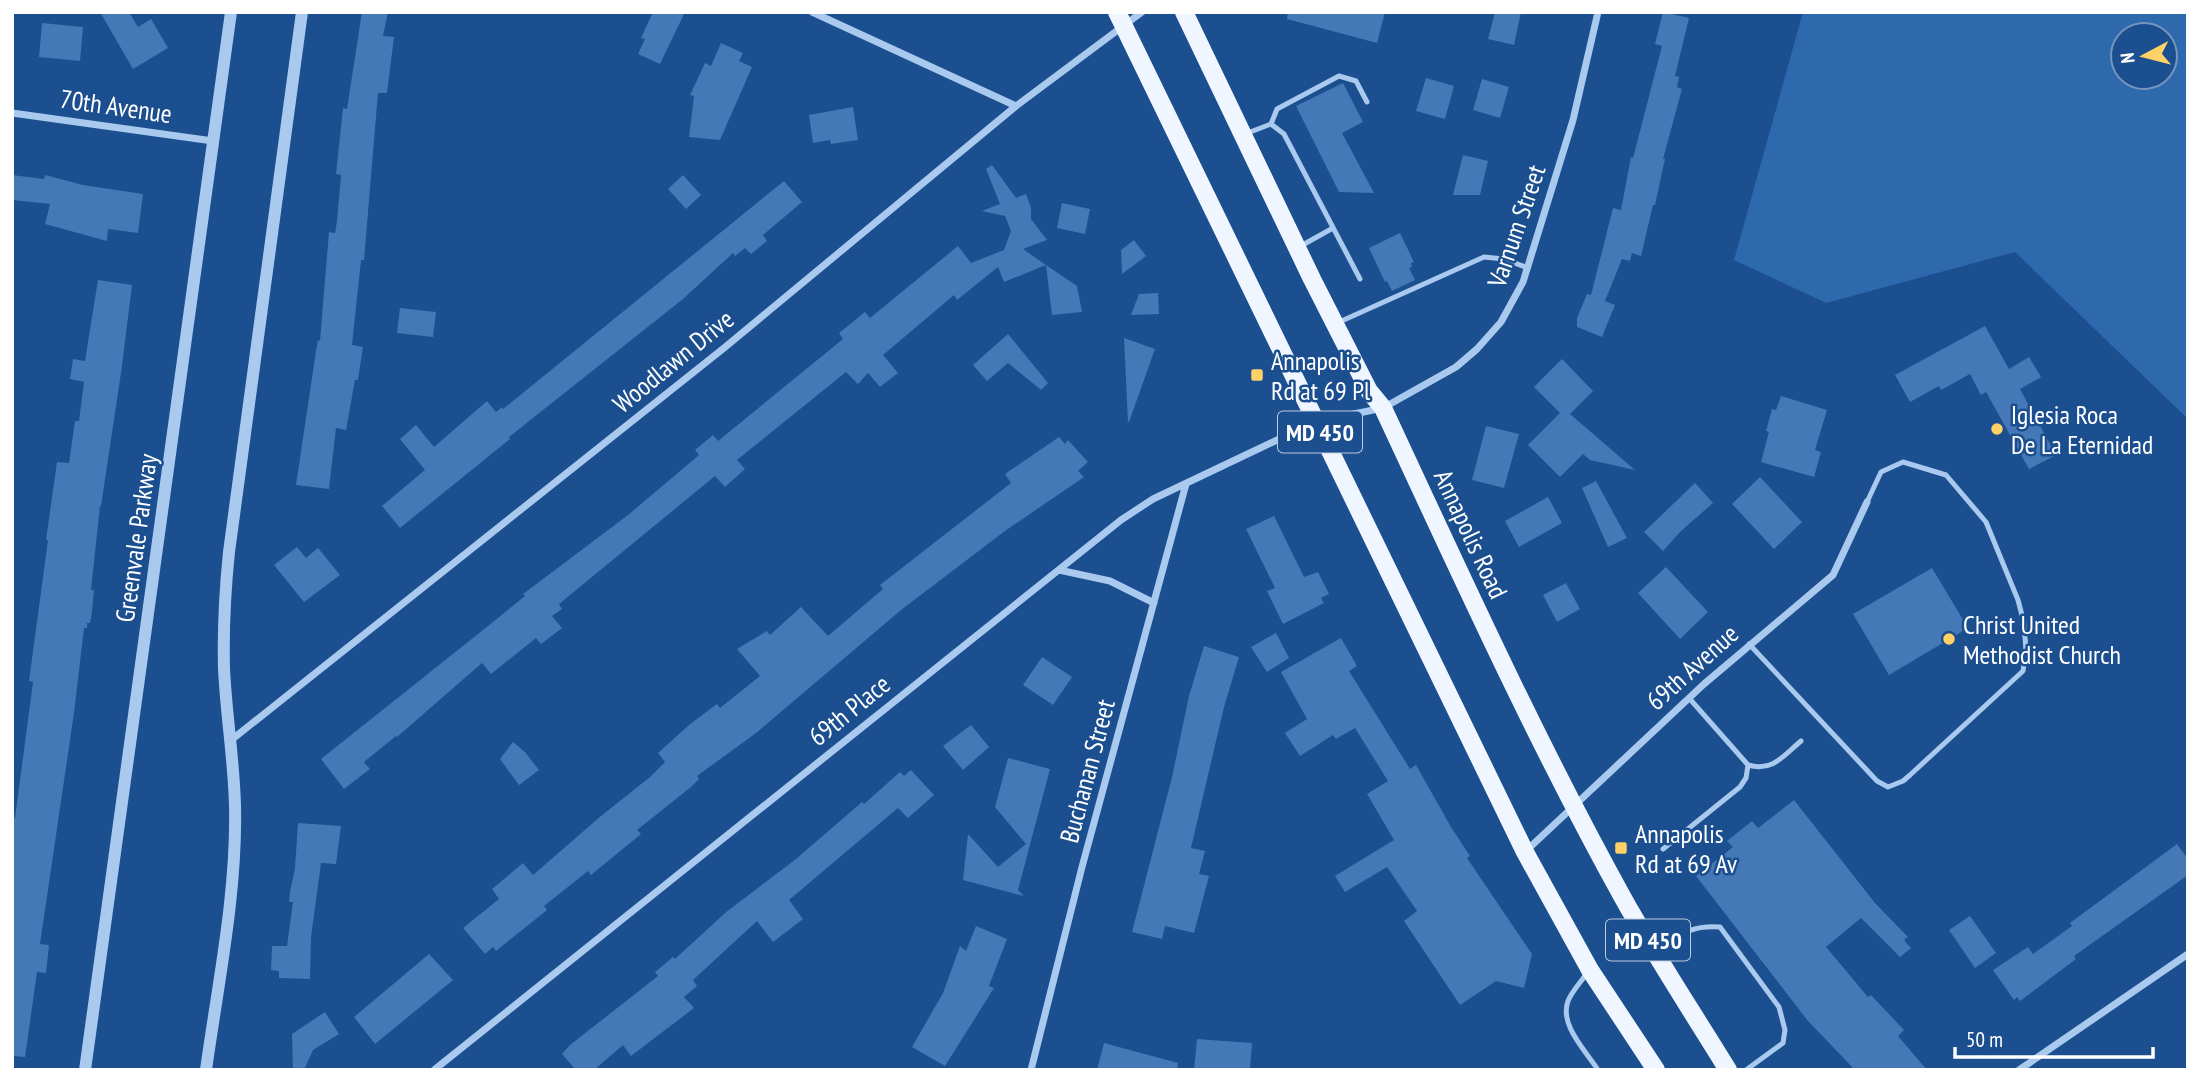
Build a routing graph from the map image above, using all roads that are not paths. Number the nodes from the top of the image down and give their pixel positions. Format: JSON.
{"nodes":[{"id":1,"x":231,"y":12,"type":"edge"},
{"id":2,"x":302,"y":12,"type":"edge"},
{"id":3,"x":812,"y":12,"type":"edge"},
{"id":4,"x":1142,"y":12,"type":"edge"},
{"id":5,"x":1184,"y":12,"type":"edge"},
{"id":6,"x":1598,"y":12,"type":"edge"},
{"id":7,"x":1120,"y":19,"type":"edge"},
{"id":8,"x":1367,"y":102,"type":"dead end"},
{"id":9,"x":1016,"y":106,"type":"junction"},
{"id":10,"x":12,"y":113,"type":"edge"},
{"id":11,"x":1271,"y":124,"type":"junction"},
{"id":12,"x":1242,"y":135,"type":"junction"},
{"id":13,"x":214,"y":141,"type":"junction"},
{"id":14,"x":1333,"y":229,"type":"junction"},
{"id":15,"x":1297,"y":248,"type":"junction"},
{"id":16,"x":1528,"y":268,"type":"junction"},
{"id":17,"x":1360,"y":279,"type":"dead end"},
{"id":18,"x":1334,"y":324,"type":"junction"},
{"id":19,"x":1383,"y":408,"type":"junction"},
{"id":20,"x":1315,"y":422,"type":"junction"},
{"id":21,"x":1186,"y":484,"type":"junction"},
{"id":22,"x":1867,"y":502,"type":"joint"},
{"id":23,"x":1059,"y":570,"type":"junction"},
{"id":24,"x":1154,"y":603,"type":"junction"},
{"id":25,"x":1749,"y":644,"type":"junction"},
{"id":26,"x":1689,"y":698,"type":"junction"},
{"id":27,"x":230,"y":741,"type":"junction"},
{"id":28,"x":1801,"y":741,"type":"dead end"},
{"id":29,"x":1748,"y":765,"type":"junction"},
{"id":30,"x":1574,"y":807,"type":"junction"},
{"id":31,"x":1663,"y":849,"type":"dead end"},
{"id":32,"x":1525,"y":852,"type":"junction"},
{"id":33,"x":1656,"y":952,"type":"junction"},
{"id":34,"x":2188,"y":954,"type":"edge"},
{"id":35,"x":1590,"y":970,"type":"junction"},
{"id":36,"x":85,"y":1070,"type":"edge"},
{"id":37,"x":206,"y":1070,"type":"edge"},
{"id":38,"x":434,"y":1070,"type":"edge"},
{"id":39,"x":1031,"y":1070,"type":"edge"},
{"id":40,"x":1598,"y":1070,"type":"edge"},
{"id":41,"x":1656,"y":1070,"type":"edge"},
{"id":42,"x":1728,"y":1070,"type":"edge"},
{"id":43,"x":1746,"y":1070,"type":"edge"},
{"id":44,"x":2019,"y":1070,"type":"edge"}],
"edges":[{"from":1,"to":13,"type":"street","name":"Greenvale Parkway"},
{"from":2,"to":27,"type":"street"},
{"from":3,"to":9,"type":"street"},
{"from":4,"to":7,"type":"street","name":"Woodlawn Drive"},
{"from":5,"to":12,"type":"main road","name":"Annapolis Road","number":"MD 450"},
{"from":6,"to":16,"type":"street","name":"Varnum Street"},
{"from":7,"to":9,"type":"street","name":"Woodlawn Drive"},
{"from":7,"to":20,"type":"main road","number":"MD 450"},
{"from":8,"to":11,"type":"lane"},
{"from":9,"to":27,"type":"street","name":"Woodlawn Drive"},
{"from":10,"to":13,"type":"street","name":"70th Avenue"},
{"from":11,"to":12,"type":"lane"},
{"from":11,"to":14,"type":"lane"},
{"from":12,"to":15,"type":"main road","name":"Annapolis Road","number":"MD 450"},
{"from":13,"to":36,"type":"street","name":"Greenvale Parkway"},
{"from":14,"to":15,"type":"lane"},
{"from":14,"to":17,"type":"lane"},
{"from":15,"to":18,"type":"main road","name":"Annapolis Road","number":"MD 450"},
{"from":16,"to":18,"type":"lane"},
{"from":16,"to":19,"type":"street","name":"Varnum Street"},
{"from":18,"to":19,"type":"main road","name":"Annapolis Road","number":"MD 450"},
{"from":19,"to":20,"type":"street","name":"Varnum Street"},
{"from":19,"to":30,"type":"main road","name":"Annapolis Road","number":"MD 450"},
{"from":20,"to":21,"type":"street","name":"69th Place"},
{"from":20,"to":32,"type":"main road","number":"MD 450"},
{"from":21,"to":23,"type":"street","name":"69th Place"},
{"from":21,"to":24,"type":"street","name":"Buchanan Street"},
{"from":22,"to":25,"type":"street","name":"69th Avenue"},
{"from":22,"to":25,"type":"lane"},
{"from":23,"to":24,"type":"street"},
{"from":23,"to":38,"type":"street","name":"69th Place"},
{"from":24,"to":39,"type":"street","name":"Buchanan Street"},
{"from":25,"to":26,"type":"street","name":"69th Avenue"},
{"from":26,"to":29,"type":"lane"},
{"from":26,"to":30,"type":"street","name":"69th Avenue"},
{"from":27,"to":37,"type":"street"},
{"from":28,"to":29,"type":"lane"},
{"from":29,"to":31,"type":"lane"},
{"from":30,"to":32,"type":"street","name":"69th Avenue"},
{"from":30,"to":33,"type":"main road","name":"Annapolis Road","number":"MD 450"},
{"from":32,"to":35,"type":"main road","number":"MD 450"},
{"from":33,"to":42,"type":"main road","name":"Annapolis Road","number":"MD 450"},
{"from":33,"to":43,"type":"lane"},
{"from":34,"to":44,"type":"street"},
{"from":35,"to":40,"type":"lane"},
{"from":35,"to":41,"type":"main road","number":"MD 450"}]}
